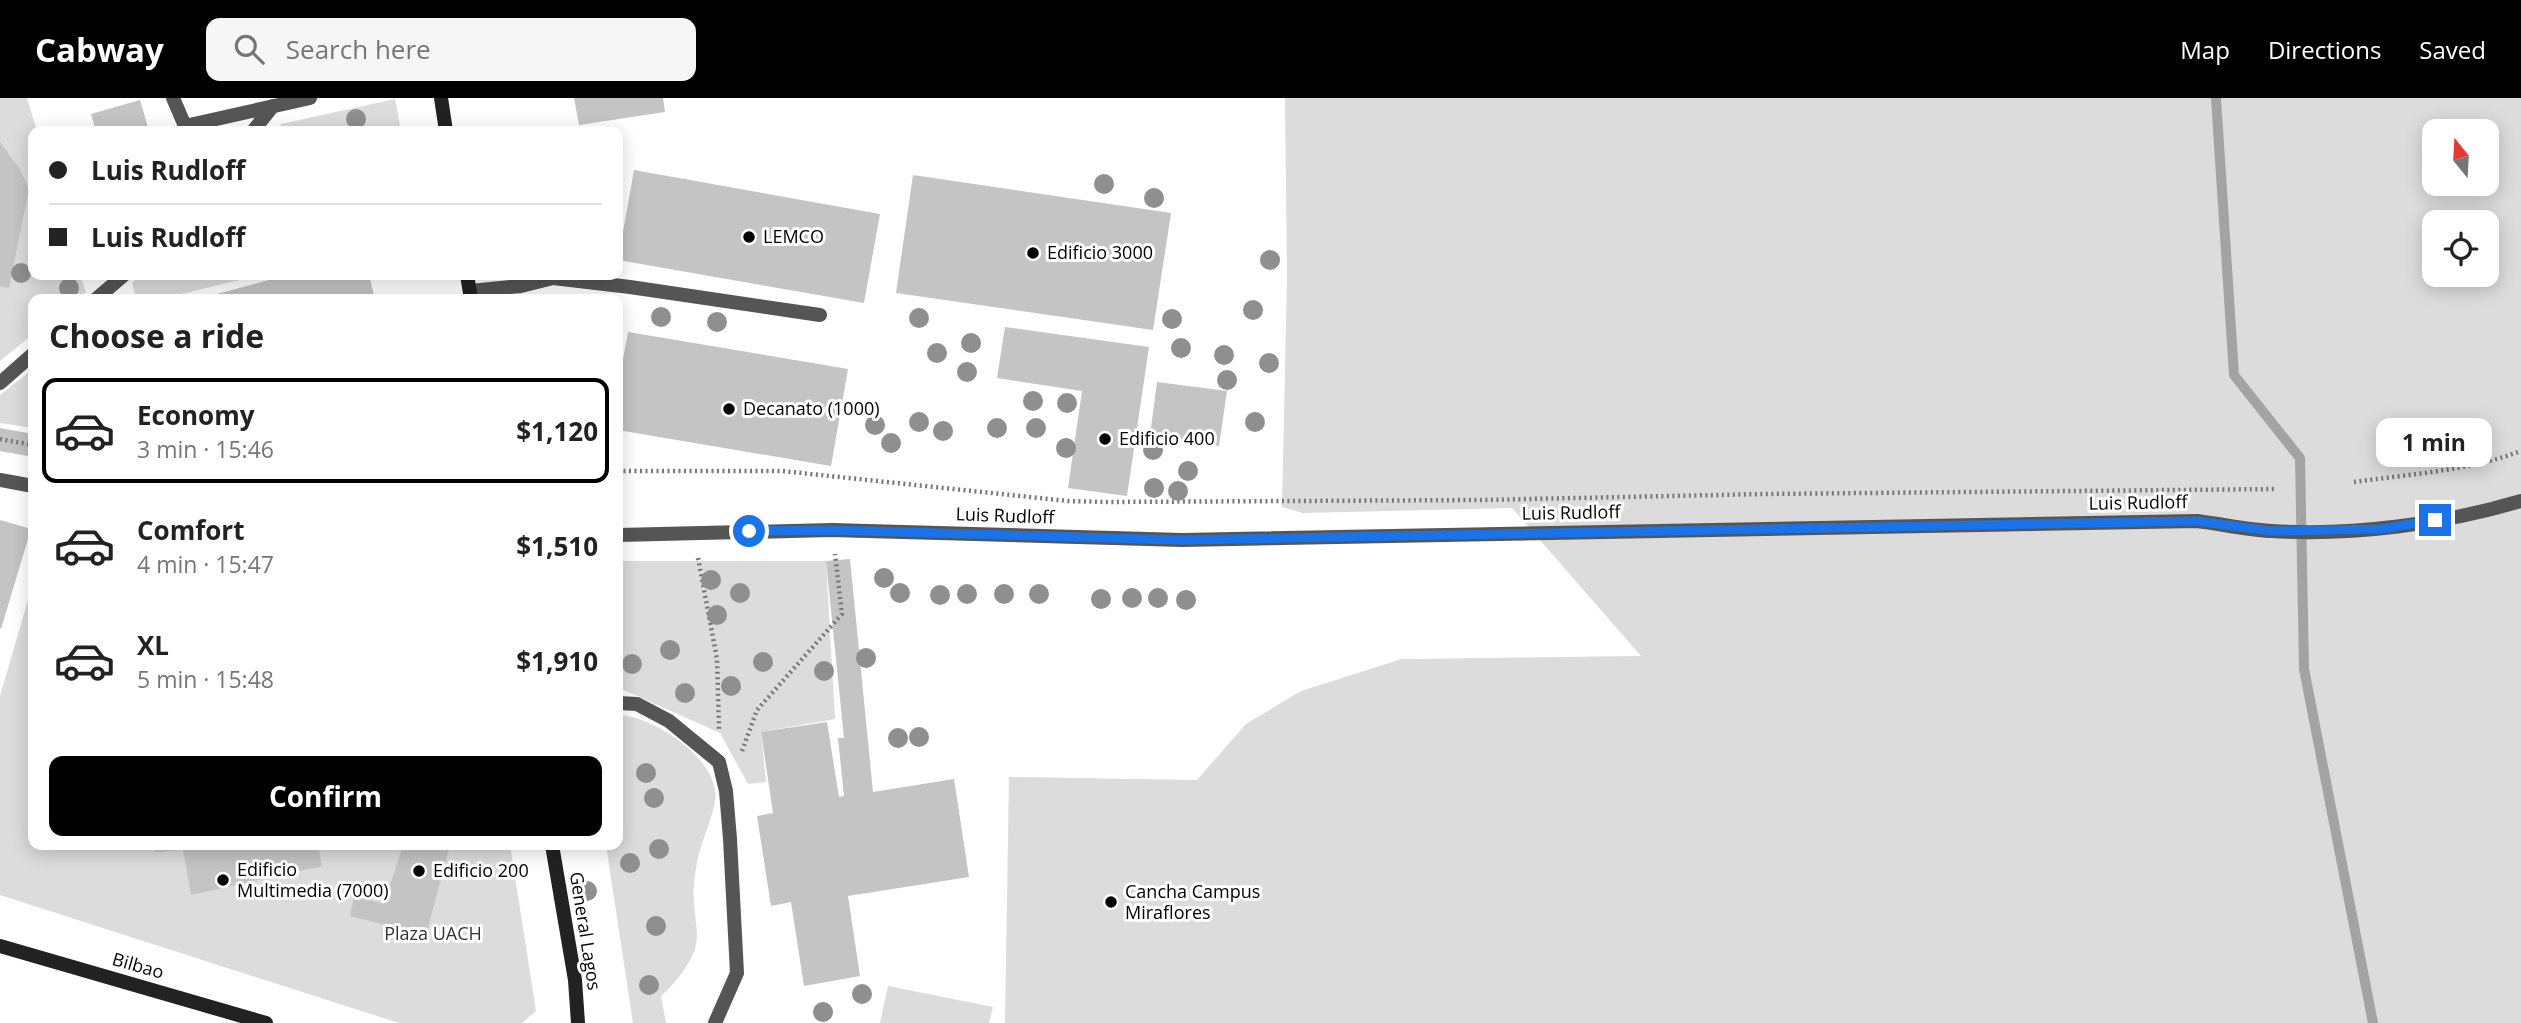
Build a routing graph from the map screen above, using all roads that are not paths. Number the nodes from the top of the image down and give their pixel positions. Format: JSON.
{"nodes":[{"id":1,"x":173,"y":98,"type":"edge"},
{"id":2,"x":310,"y":98,"type":"edge"},
{"id":3,"x":441,"y":98,"type":"edge"},
{"id":4,"x":273,"y":106,"type":"junction"},
{"id":5,"x":257,"y":126,"type":"edge"},
{"id":6,"x":445,"y":126,"type":"edge"},
{"id":7,"x":118,"y":280,"type":"edge"},
{"id":8,"x":545,"y":280,"type":"edge"},
{"id":9,"x":562,"y":280,"type":"edge"},
{"id":10,"x":613,"y":292,"type":"edge"},
{"id":11,"x":102,"y":294,"type":"edge"},
{"id":12,"x":476,"y":294,"type":"edge"},
{"id":13,"x":820,"y":315,"type":"dead end"},
{"id":14,"x":28,"y":358,"type":"edge"},
{"id":15,"x":0,"y":383,"type":"edge"},
{"id":16,"x":0,"y":480,"type":"edge"},
{"id":17,"x":28,"y":485,"type":"edge"},
{"id":18,"x":2521,"y":500,"type":"edge"},
{"id":19,"x":623,"y":535,"type":"edge"},
{"id":20,"x":623,"y":703,"type":"edge"},
{"id":21,"x":553,"y":850,"type":"edge"},
{"id":22,"x":0,"y":946,"type":"edge"},
{"id":23,"x":266,"y":1023,"type":"edge"},
{"id":24,"x":578,"y":1023,"type":"edge"},
{"id":25,"x":715,"y":1023,"type":"edge"}],
"edges":[{"from":1,"to":4,"type":"street"},
{"from":2,"to":4,"type":"street"},
{"from":3,"to":6,"type":"main road"},
{"from":4,"to":5,"type":"street"},
{"from":7,"to":11,"type":"street"},
{"from":8,"to":12,"type":"street"},
{"from":9,"to":10,"type":"street"},
{"from":10,"to":13,"type":"street"},
{"from":14,"to":15,"type":"street"},
{"from":16,"to":17,"type":"street"},
{"from":18,"to":19,"type":"street","name":"Luis Rudloff"},
{"from":20,"to":25,"type":"street"},
{"from":21,"to":24,"type":"main road","name":"General Lagos"},
{"from":22,"to":23,"type":"main road","name":"Bilbao"}]}
